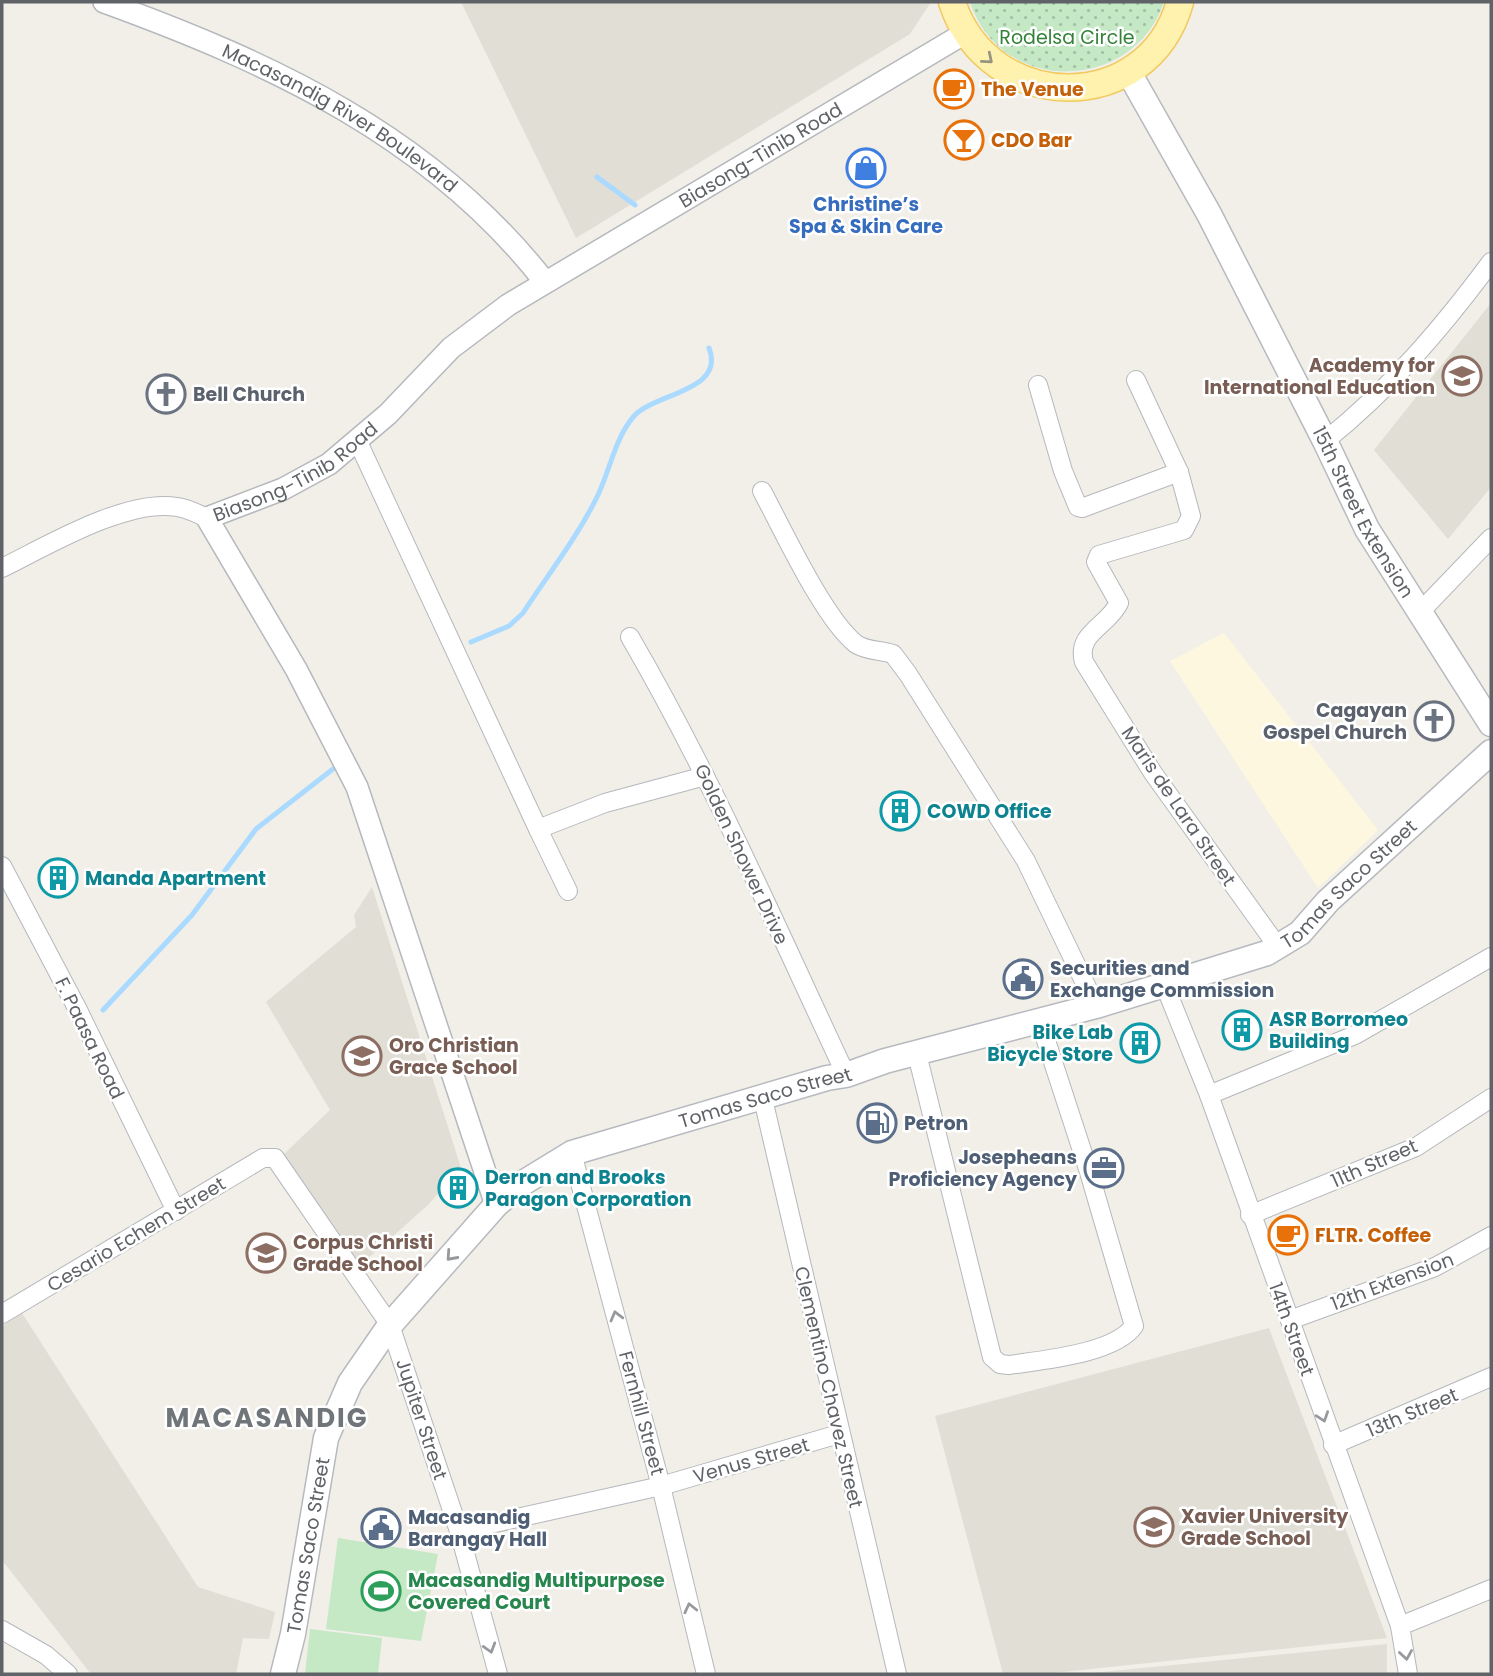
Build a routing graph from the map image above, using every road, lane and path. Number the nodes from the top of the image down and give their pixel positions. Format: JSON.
{"nodes":[{"id":1,"x":104,"y":2,"type":"edge"},
{"id":2,"x":952,"y":2,"type":"edge"},
{"id":3,"x":1180,"y":2,"type":"edge"},
{"id":4,"x":965,"y":33,"type":"junction"},
{"id":5,"x":1128,"y":71,"type":"junction"},
{"id":6,"x":1491,"y":262,"type":"edge"},
{"id":7,"x":545,"y":282,"type":"junction"},
{"id":8,"x":1136,"y":380,"type":"dead end"},
{"id":9,"x":1038,"y":385,"type":"dead end"},
{"id":10,"x":1325,"y":440,"type":"junction"},
{"id":11,"x":358,"y":442,"type":"junction"},
{"id":12,"x":1179,"y":472,"type":"junction"},
{"id":13,"x":762,"y":491,"type":"dead end"},
{"id":14,"x":207,"y":518,"type":"junction"},
{"id":15,"x":1491,"y":538,"type":"edge"},
{"id":16,"x":2,"y":568,"type":"edge"},
{"id":17,"x":1420,"y":612,"type":"junction"},
{"id":18,"x":630,"y":637,"type":"dead end"},
{"id":19,"x":1491,"y":724,"type":"edge"},
{"id":20,"x":1491,"y":751,"type":"edge"},
{"id":21,"x":705,"y":776,"type":"junction"},
{"id":22,"x":538,"y":829,"type":"junction"},
{"id":23,"x":2,"y":866,"type":"edge"},
{"id":24,"x":568,"y":891,"type":"dead end"},
{"id":25,"x":1278,"y":947,"type":"junction"},
{"id":26,"x":1491,"y":957,"type":"edge"},
{"id":27,"x":1165,"y":986,"type":"junction"},
{"id":28,"x":1096,"y":1006,"type":"junction"},
{"id":29,"x":1039,"y":1019,"type":"junction"},
{"id":30,"x":917,"y":1054,"type":"junction"},
{"id":31,"x":846,"y":1075,"type":"junction"},
{"id":32,"x":1209,"y":1095,"type":"junction"},
{"id":33,"x":1491,"y":1098,"type":"edge"},
{"id":34,"x":763,"y":1099,"type":"junction"},
{"id":35,"x":572,"y":1153,"type":"junction"},
{"id":36,"x":271,"y":1156,"type":"joint"},
{"id":37,"x":496,"y":1205,"type":"junction"},
{"id":38,"x":176,"y":1211,"type":"junction"},
{"id":39,"x":1250,"y":1215,"type":"junction"},
{"id":40,"x":1491,"y":1236,"type":"edge"},
{"id":41,"x":2,"y":1314,"type":"edge"},
{"id":42,"x":1290,"y":1320,"type":"junction"},
{"id":43,"x":390,"y":1325,"type":"junction"},
{"id":44,"x":1491,"y":1377,"type":"edge"},
{"id":45,"x":839,"y":1434,"type":"junction"},
{"id":46,"x":1333,"y":1445,"type":"junction"},
{"id":47,"x":661,"y":1486,"type":"junction"},
{"id":48,"x":459,"y":1531,"type":"junction"},
{"id":49,"x":1491,"y":1590,"type":"edge"},
{"id":50,"x":1400,"y":1626,"type":"junction"},
{"id":51,"x":2,"y":1630,"type":"edge"},
{"id":52,"x":68,"y":1674,"type":"edge"},
{"id":53,"x":283,"y":1674,"type":"edge"},
{"id":54,"x":498,"y":1674,"type":"edge"},
{"id":55,"x":706,"y":1674,"type":"edge"},
{"id":56,"x":897,"y":1674,"type":"edge"},
{"id":57,"x":1408,"y":1674,"type":"edge"}],
"edges":[{"from":1,"to":7,"type":"street","name":"Macasandig River Boulevard"},
{"from":2,"to":4,"type":"main road"},
{"from":3,"to":5,"type":"main road"},
{"from":4,"to":5,"type":"main road","one_way":true},
{"from":4,"to":7,"type":"street","name":"Biasong-Tinib Road"},
{"from":5,"to":10,"type":"main road","name":"15th Street Extension"},
{"from":6,"to":10,"type":"street"},
{"from":7,"to":11,"type":"street","name":"Biasong-Tinib Road"},
{"from":8,"to":12,"type":"street"},
{"from":9,"to":12,"type":"street"},
{"from":10,"to":17,"type":"main road","name":"15th Street Extension"},
{"from":11,"to":14,"type":"street","name":"Biasong-Tinib Road"},
{"from":11,"to":22,"type":"street"},
{"from":12,"to":25,"type":"street","name":"Maris de Lara Street"},
{"from":13,"to":28,"type":"street"},
{"from":14,"to":16,"type":"street"},
{"from":14,"to":37,"type":"street","name":"Biasong-Tinib Road"},
{"from":15,"to":17,"type":"street"},
{"from":17,"to":19,"type":"main road","name":"15th Street Extension"},
{"from":18,"to":21,"type":"street","name":"Golden Shower Drive"},
{"from":20,"to":25,"type":"main road","name":"Tomas Saco Street"},
{"from":21,"to":22,"type":"street"},
{"from":21,"to":31,"type":"street","name":"Golden Shower Drive"},
{"from":22,"to":24,"type":"street"},
{"from":23,"to":38,"type":"street","name":"F. Paasa Road"},
{"from":25,"to":27,"type":"main road","name":"Tomas Saco Street"},
{"from":26,"to":32,"type":"street"},
{"from":27,"to":28,"type":"main road","name":"Tomas Saco Street"},
{"from":27,"to":32,"type":"street","name":"14th Street"},
{"from":28,"to":29,"type":"main road","name":"Tomas Saco Street"},
{"from":29,"to":30,"type":"main road","name":"Tomas Saco Street"},
{"from":29,"to":30,"type":"street"},
{"from":30,"to":31,"type":"main road","name":"Tomas Saco Street"},
{"from":31,"to":34,"type":"main road","name":"Tomas Saco Street"},
{"from":32,"to":39,"type":"street","name":"14th Street"},
{"from":33,"to":39,"type":"street","name":"11th Street"},
{"from":34,"to":35,"type":"main road","name":"Tomas Saco Street"},
{"from":34,"to":45,"type":"street","name":"Clementino Chavez Street"},
{"from":35,"to":37,"type":"main road","name":"Tomas Saco Street"},
{"from":47,"to":35,"type":"street","name":"Fernhill Street","one_way":true},
{"from":36,"to":38,"type":"street","name":"Cesario Echem Street"},
{"from":36,"to":43,"type":"street","name":"Jupiter Street"},
{"from":37,"to":43,"type":"main road","name":"Tomas Saco Street","one_way":true},
{"from":38,"to":41,"type":"street","name":"Cesario Echem Street"},
{"from":39,"to":42,"type":"street","name":"14th Street"},
{"from":40,"to":42,"type":"street","name":"12th Extension"},
{"from":42,"to":46,"type":"street","name":"14th Street","one_way":true},
{"from":43,"to":48,"type":"street","name":"Jupiter Street"},
{"from":43,"to":53,"type":"main road","name":"Tomas Saco Street"},
{"from":44,"to":46,"type":"street","name":"13th Street"},
{"from":45,"to":47,"type":"street","name":"Venus Street"},
{"from":45,"to":56,"type":"street","name":"Clementino Chavez Street"},
{"from":46,"to":50,"type":"street","name":"14th Street"},
{"from":47,"to":48,"type":"street","name":"Venus Street"},
{"from":55,"to":47,"type":"street","name":"Fernhill Street","one_way":true},
{"from":48,"to":54,"type":"street","name":"Jupiter Street","one_way":true},
{"from":49,"to":50,"type":"street"},
{"from":50,"to":57,"type":"street","name":"14th Street","one_way":true},
{"from":51,"to":52,"type":"street"}]}
